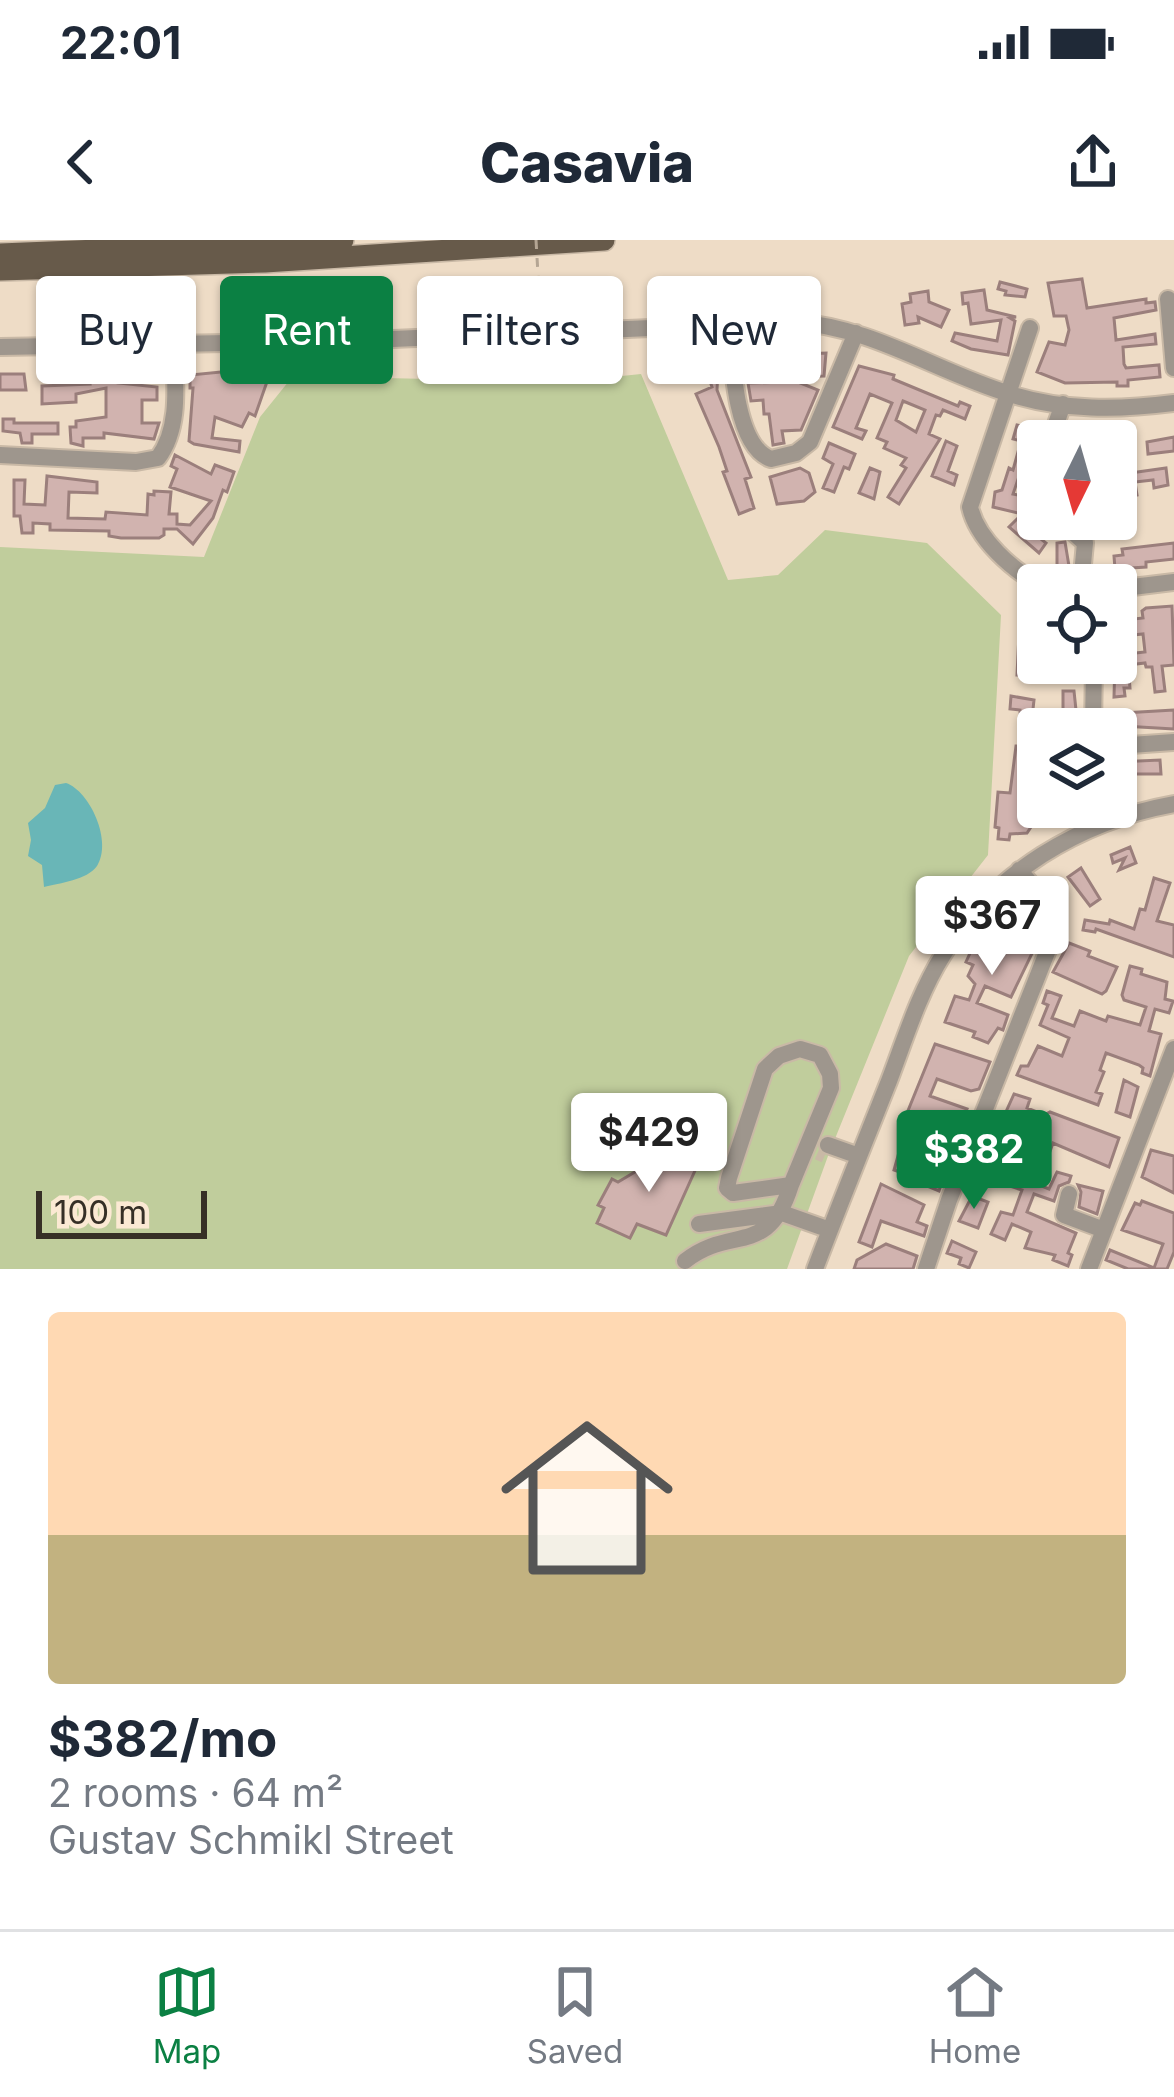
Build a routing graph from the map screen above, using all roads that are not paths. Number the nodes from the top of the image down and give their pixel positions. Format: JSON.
{"nodes":[{"id":1,"x":344,"y":240,"type":"edge"},
{"id":2,"x":604,"y":240,"type":"edge"},
{"id":3,"x":0,"y":254,"type":"edge"},
{"id":4,"x":0,"y":270,"type":"edge"},
{"id":5,"x":1168,"y":299,"type":"dead end"},
{"id":6,"x":821,"y":325,"type":"edge"},
{"id":7,"x":647,"y":327,"type":"edge"},
{"id":8,"x":1030,"y":328,"type":"dead end"},
{"id":9,"x":856,"y":333,"type":"junction"},
{"id":10,"x":196,"y":345,"type":"edge"},
{"id":11,"x":0,"y":347,"type":"edge"},
{"id":12,"x":36,"y":347,"type":"edge"},
{"id":13,"x":1174,"y":368,"type":"edge"},
{"id":14,"x":175,"y":384,"type":"edge"},
{"id":15,"x":734,"y":384,"type":"edge"},
{"id":16,"x":1010,"y":394,"type":"junction"},
{"id":17,"x":1174,"y":403,"type":"edge"},
{"id":18,"x":1063,"y":404,"type":"junction"},
{"id":19,"x":1057,"y":420,"type":"edge"},
{"id":20,"x":0,"y":454,"type":"edge"},
{"id":21,"x":1017,"y":569,"type":"edge"},
{"id":22,"x":1174,"y":582,"type":"edge"},
{"id":23,"x":1137,"y":586,"type":"edge"},
{"id":24,"x":1174,"y":742,"type":"edge"},
{"id":25,"x":1137,"y":745,"type":"edge"},
{"id":26,"x":1174,"y":804,"type":"edge"},
{"id":27,"x":1019,"y":870,"type":"junction"},
{"id":28,"x":1174,"y":1049,"type":"edge"},
{"id":29,"x":818,"y":1147,"type":"junction"},
{"id":30,"x":857,"y":1161,"type":"junction"},
{"id":31,"x":791,"y":1185,"type":"junction"},
{"id":32,"x":1069,"y":1194,"type":"dead end"},
{"id":33,"x":782,"y":1213,"type":"junction"},
{"id":34,"x":699,"y":1224,"type":"dead end"},
{"id":35,"x":830,"y":1230,"type":"junction"},
{"id":36,"x":1104,"y":1230,"type":"junction"},
{"id":37,"x":685,"y":1262,"type":"dead end"},
{"id":38,"x":815,"y":1269,"type":"edge"},
{"id":39,"x":926,"y":1269,"type":"edge"},
{"id":40,"x":1089,"y":1269,"type":"edge"}],
"edges":[{"from":1,"to":3,"type":"main road"},
{"from":2,"to":4,"type":"main road"},
{"from":5,"to":13,"type":"street"},
{"from":6,"to":9,"type":"street"},
{"from":7,"to":10,"type":"street"},
{"from":8,"to":16,"type":"street"},
{"from":9,"to":15,"type":"street"},
{"from":9,"to":16,"type":"street"},
{"from":11,"to":12,"type":"street"},
{"from":14,"to":20,"type":"street"},
{"from":16,"to":18,"type":"street"},
{"from":16,"to":21,"type":"street"},
{"from":17,"to":18,"type":"street"},
{"from":18,"to":19,"type":"street"},
{"from":22,"to":23,"type":"street"},
{"from":24,"to":25,"type":"street"},
{"from":26,"to":27,"type":"street"},
{"from":27,"to":30,"type":"street"},
{"from":27,"to":39,"type":"street"},
{"from":28,"to":36,"type":"street"},
{"from":29,"to":30,"type":"street"},
{"from":29,"to":31,"type":"street"},
{"from":29,"to":31,"type":"street"},
{"from":30,"to":35,"type":"street"},
{"from":31,"to":33,"type":"street"},
{"from":32,"to":36,"type":"street"},
{"from":33,"to":34,"type":"street"},
{"from":33,"to":35,"type":"street"},
{"from":33,"to":37,"type":"street"},
{"from":35,"to":38,"type":"street"},
{"from":36,"to":40,"type":"street"}]}
